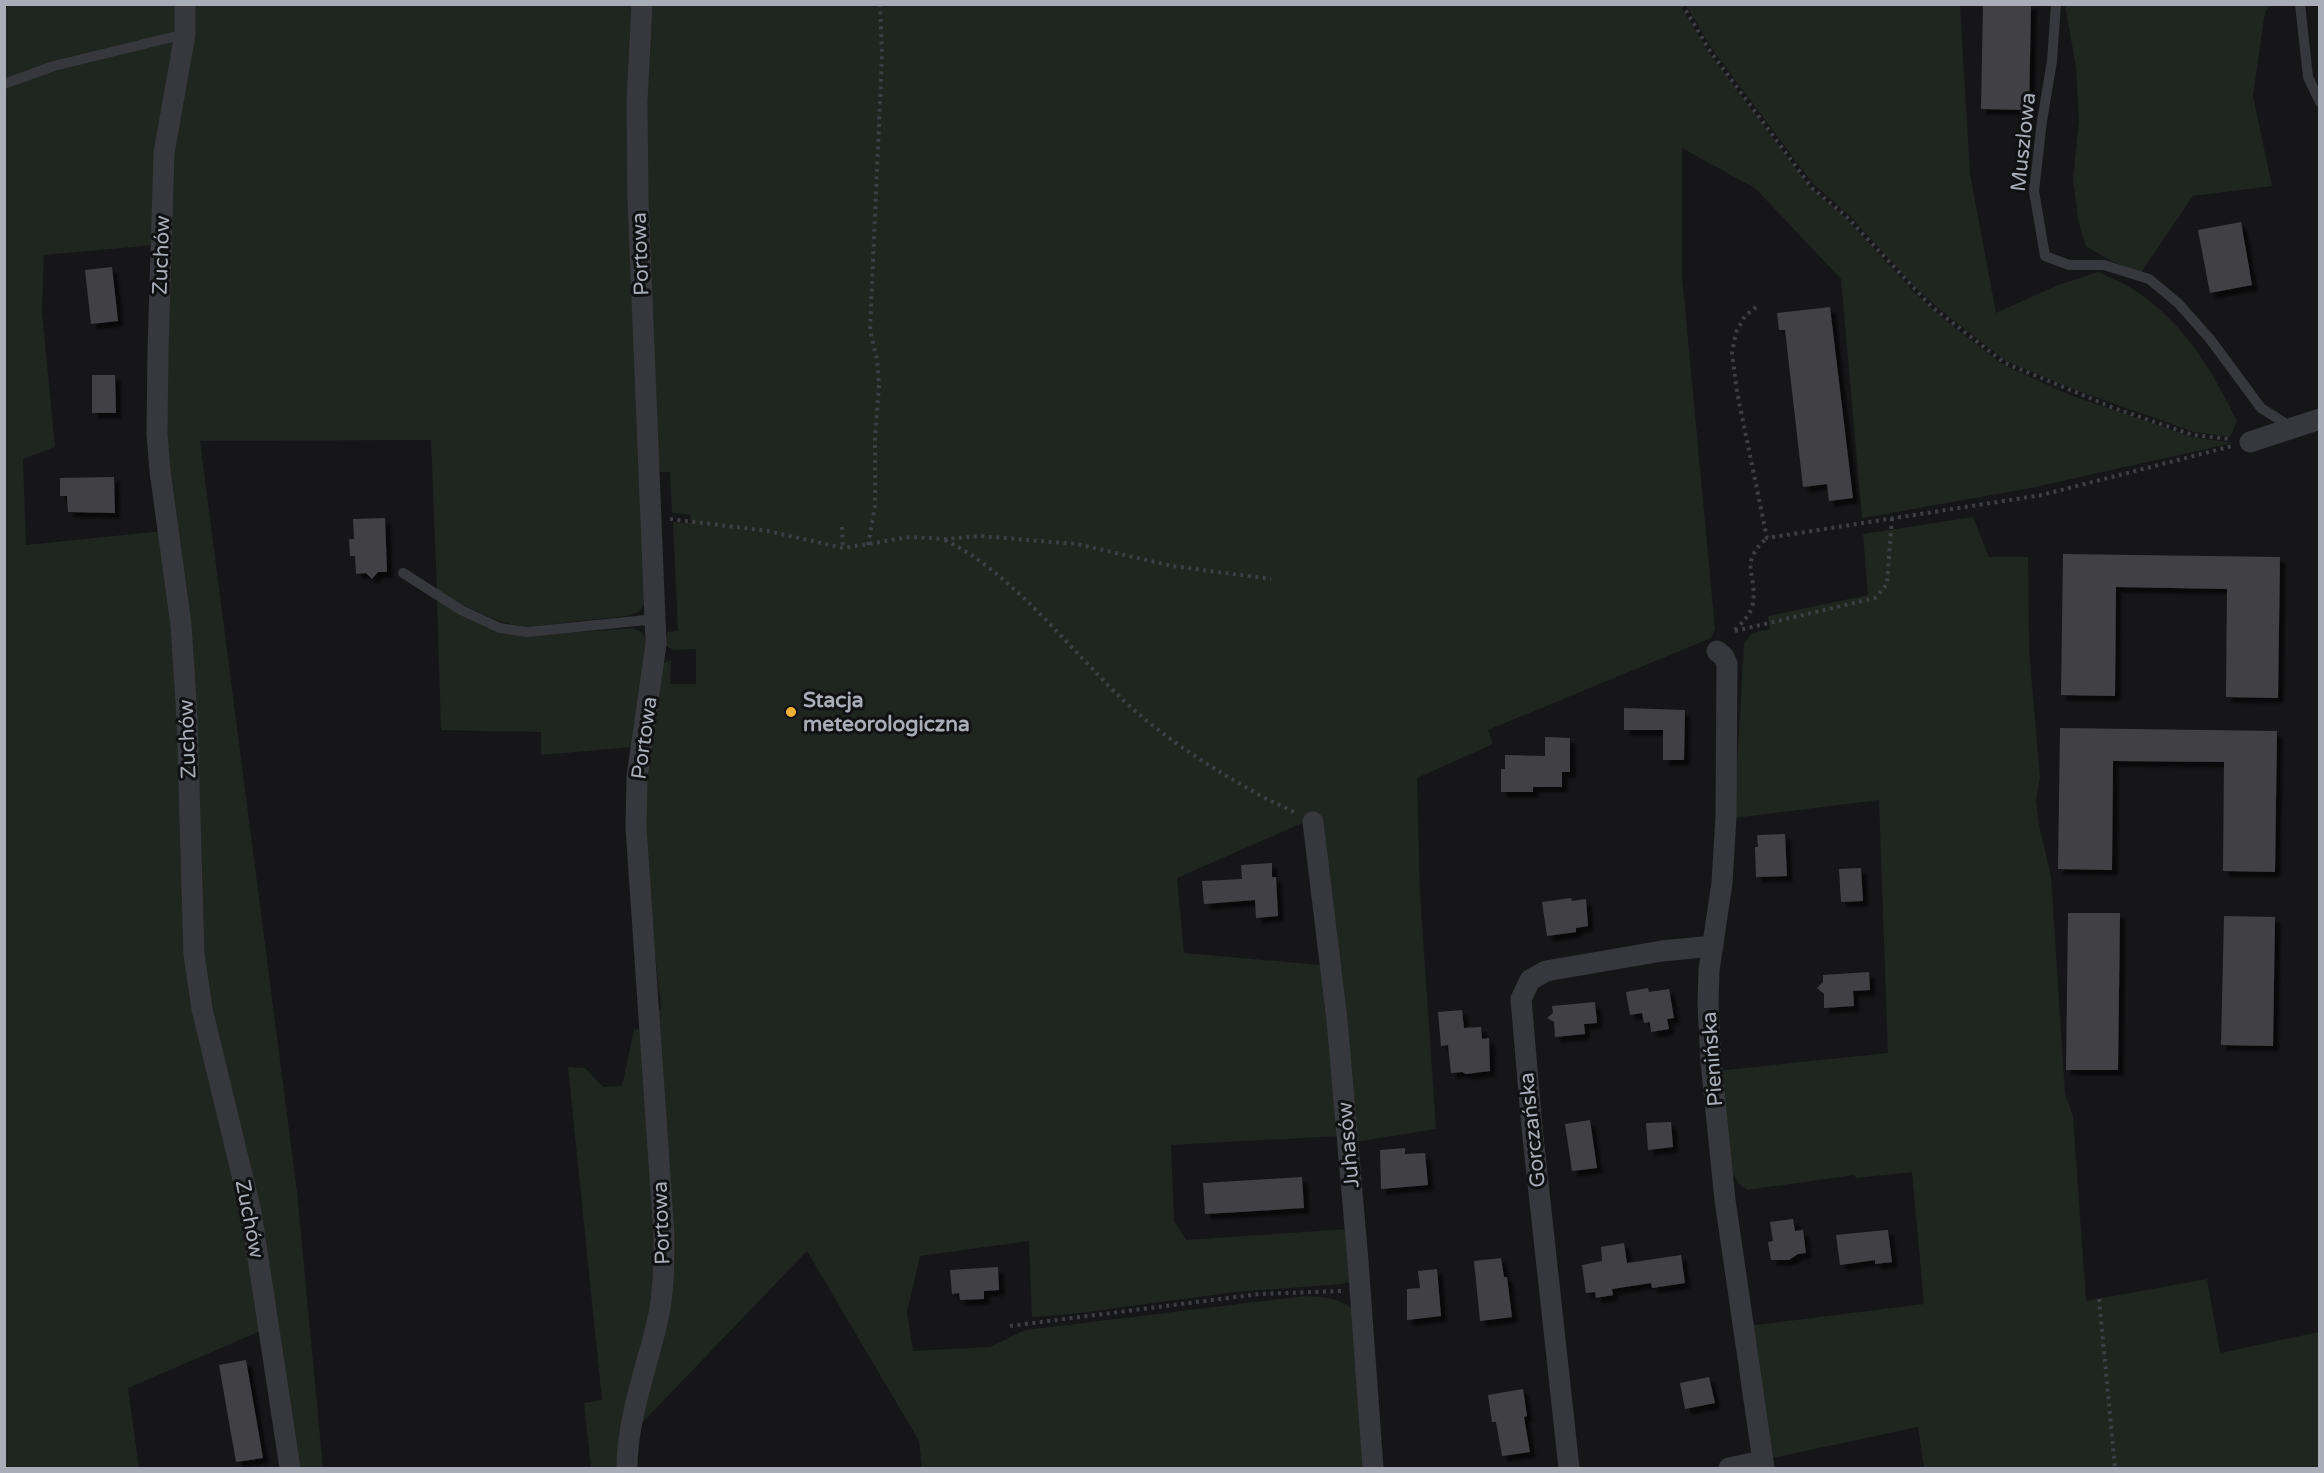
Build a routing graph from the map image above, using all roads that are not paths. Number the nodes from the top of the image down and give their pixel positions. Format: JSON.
{"nodes":[{"id":1,"x":185,"y":4,"type":"edge"},
{"id":2,"x":642,"y":4,"type":"edge"},
{"id":3,"x":2056,"y":4,"type":"edge"},
{"id":4,"x":2300,"y":4,"type":"edge"},
{"id":5,"x":184,"y":33,"type":"junction"},
{"id":6,"x":4,"y":84,"type":"edge"},
{"id":7,"x":2319,"y":102,"type":"edge"},
{"id":8,"x":2319,"y":419,"type":"edge"},
{"id":9,"x":2291,"y":428,"type":"junction"},
{"id":10,"x":2250,"y":442,"type":"road end"},
{"id":11,"x":403,"y":573,"type":"dead end"},
{"id":12,"x":656,"y":619,"type":"junction"},
{"id":13,"x":1717,"y":651,"type":"road end"},
{"id":14,"x":1313,"y":822,"type":"road end"},
{"id":15,"x":1713,"y":946,"type":"junction"},
{"id":16,"x":1763,"y":1465,"type":"edge"},
{"id":17,"x":290,"y":1468,"type":"edge"},
{"id":18,"x":627,"y":1468,"type":"edge"},
{"id":19,"x":1373,"y":1468,"type":"edge"},
{"id":20,"x":1569,"y":1468,"type":"edge"},
{"id":21,"x":1729,"y":1468,"type":"edge"}],
"edges":[{"from":1,"to":5,"type":"street","name":"Zuchów"},
{"from":2,"to":12,"type":"street","name":"Portowa"},
{"from":3,"to":9,"type":"lane","name":"Muszlowa"},
{"from":4,"to":7,"type":"lane"},
{"from":5,"to":6,"type":"lane"},
{"from":5,"to":17,"type":"street","name":"Zuchów"},
{"from":8,"to":9,"type":"street"},
{"from":9,"to":10,"type":"street"},
{"from":11,"to":12,"type":"lane"},
{"from":12,"to":18,"type":"street","name":"Portowa"},
{"from":13,"to":15,"type":"street","name":"Pienińska"},
{"from":14,"to":19,"type":"street","name":"Juhasów"},
{"from":15,"to":16,"type":"street","name":"Pienińska"},
{"from":15,"to":20,"type":"street","name":"Gorczańska"},
{"from":16,"to":21,"type":"street"}]}
